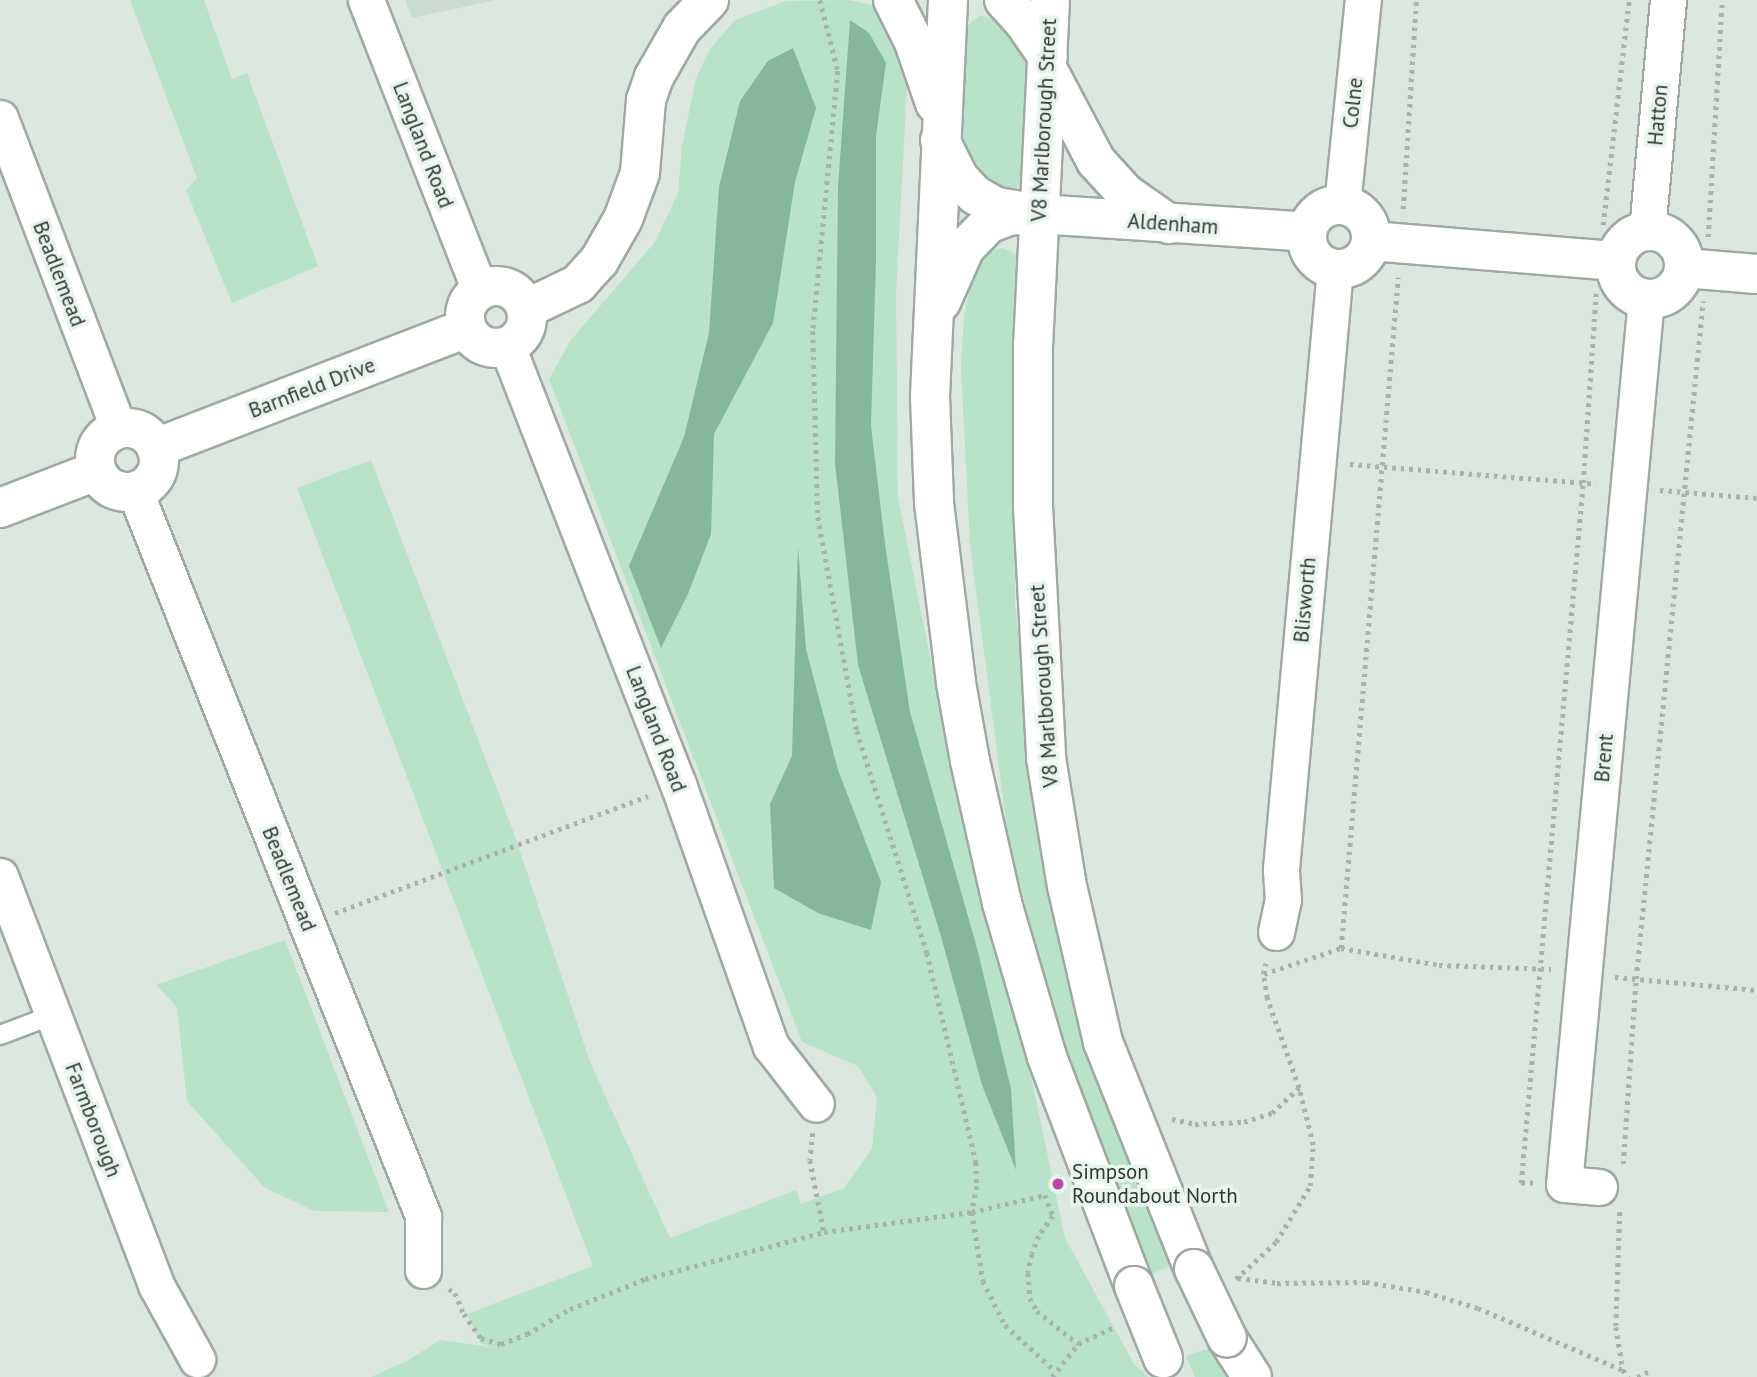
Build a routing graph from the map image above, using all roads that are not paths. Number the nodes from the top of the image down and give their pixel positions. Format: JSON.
{"nodes":[{"id":1,"x":366,"y":0,"type":"edge"},
{"id":2,"x":709,"y":0,"type":"edge"},
{"id":3,"x":892,"y":0,"type":"edge"},
{"id":4,"x":948,"y":0,"type":"edge"},
{"id":5,"x":1004,"y":0,"type":"edge"},
{"id":6,"x":1050,"y":0,"type":"edge"},
{"id":7,"x":1363,"y":0,"type":"edge"},
{"id":8,"x":1668,"y":0,"type":"edge"},
{"id":9,"x":1048,"y":63,"type":"junction"},
{"id":10,"x":0,"y":118,"type":"edge"},
{"id":11,"x":941,"y":129,"type":"junction"},
{"id":12,"x":1342,"y":205,"type":"junction"},
{"id":13,"x":1039,"y":214,"type":"junction"},
{"id":14,"x":1169,"y":224,"type":"junction"},
{"id":15,"x":1647,"y":231,"type":"junction"},
{"id":16,"x":1307,"y":232,"type":"junction"},
{"id":17,"x":1386,"y":242,"type":"junction"},
{"id":18,"x":1607,"y":260,"type":"junction"},
{"id":19,"x":1335,"y":269,"type":"junction"},
{"id":20,"x":1695,"y":269,"type":"junction"},
{"id":21,"x":1757,"y":274,"type":"edge"},
{"id":22,"x":480,"y":291,"type":"junction"},
{"id":23,"x":1646,"y":299,"type":"junction"},
{"id":24,"x":527,"y":309,"type":"junction"},
{"id":25,"x":931,"y":326,"type":"junction"},
{"id":26,"x":467,"y":328,"type":"junction"},
{"id":27,"x":507,"y":346,"type":"junction"},
{"id":28,"x":119,"y":429,"type":"junction"},
{"id":29,"x":156,"y":448,"type":"junction"},
{"id":30,"x":96,"y":471,"type":"junction"},
{"id":31,"x":135,"y":491,"type":"junction"},
{"id":32,"x":0,"y":508,"type":"edge"},
{"id":33,"x":0,"y":876,"type":"edge"},
{"id":34,"x":1276,"y":932,"type":"road end"},
{"id":35,"x":53,"y":1015,"type":"junction"},
{"id":36,"x":0,"y":1035,"type":"edge"},
{"id":37,"x":816,"y":1104,"type":"road end"},
{"id":38,"x":1610,"y":1189,"type":"road end"},
{"id":39,"x":423,"y":1270,"type":"road end"},
{"id":40,"x":197,"y":1359,"type":"dead end"},
{"id":41,"x":1166,"y":1367,"type":"edge"},
{"id":42,"x":1252,"y":1377,"type":"edge"}],
"edges":[{"from":1,"to":22,"type":"street","name":"Langland Road"},
{"from":2,"to":24,"type":"street"},
{"from":3,"to":11,"type":"street"},
{"from":4,"to":11,"type":"street"},
{"from":5,"to":9,"type":"street"},
{"from":6,"to":9,"type":"street","name":"V8 Marlborough Street"},
{"from":7,"to":12,"type":"street","name":"Colne"},
{"from":8,"to":15,"type":"street","name":"Hatton"},
{"from":9,"to":13,"type":"street","name":"V8 Marlborough Street"},
{"from":9,"to":14,"type":"street"},
{"from":10,"to":28,"type":"street","name":"Beadlemead"},
{"from":11,"to":13,"type":"street"},
{"from":11,"to":25,"type":"street"},
{"from":12,"to":16,"type":"street"},
{"from":12,"to":17,"type":"street"},
{"from":13,"to":14,"type":"street","name":"Aldenham"},
{"from":13,"to":25,"type":"street"},
{"from":13,"to":42,"type":"street","name":"V8 Marlborough Street","bridge":true},
{"from":14,"to":16,"type":"street","name":"Aldenham"},
{"from":15,"to":18,"type":"street"},
{"from":15,"to":20,"type":"street"},
{"from":16,"to":19,"type":"street"},
{"from":17,"to":18,"type":"street"},
{"from":17,"to":19,"type":"street"},
{"from":18,"to":23,"type":"street"},
{"from":19,"to":34,"type":"street","name":"Blisworth"},
{"from":20,"to":21,"type":"street"},
{"from":20,"to":23,"type":"street"},
{"from":22,"to":24,"type":"street"},
{"from":22,"to":26,"type":"street"},
{"from":23,"to":38,"type":"street","name":"Brent"},
{"from":24,"to":27,"type":"street"},
{"from":25,"to":41,"type":"street","bridge":true},
{"from":26,"to":27,"type":"street"},
{"from":26,"to":29,"type":"street","name":"Barnfield Drive"},
{"from":27,"to":37,"type":"street","name":"Langland Road"},
{"from":28,"to":29,"type":"street"},
{"from":28,"to":30,"type":"street"},
{"from":29,"to":31,"type":"street"},
{"from":30,"to":31,"type":"street"},
{"from":30,"to":32,"type":"street"},
{"from":31,"to":39,"type":"street","name":"Beadlemead"},
{"from":33,"to":35,"type":"street","name":"Farmborough"},
{"from":35,"to":36,"type":"lane"},
{"from":35,"to":40,"type":"street","name":"Farmborough"}]}
